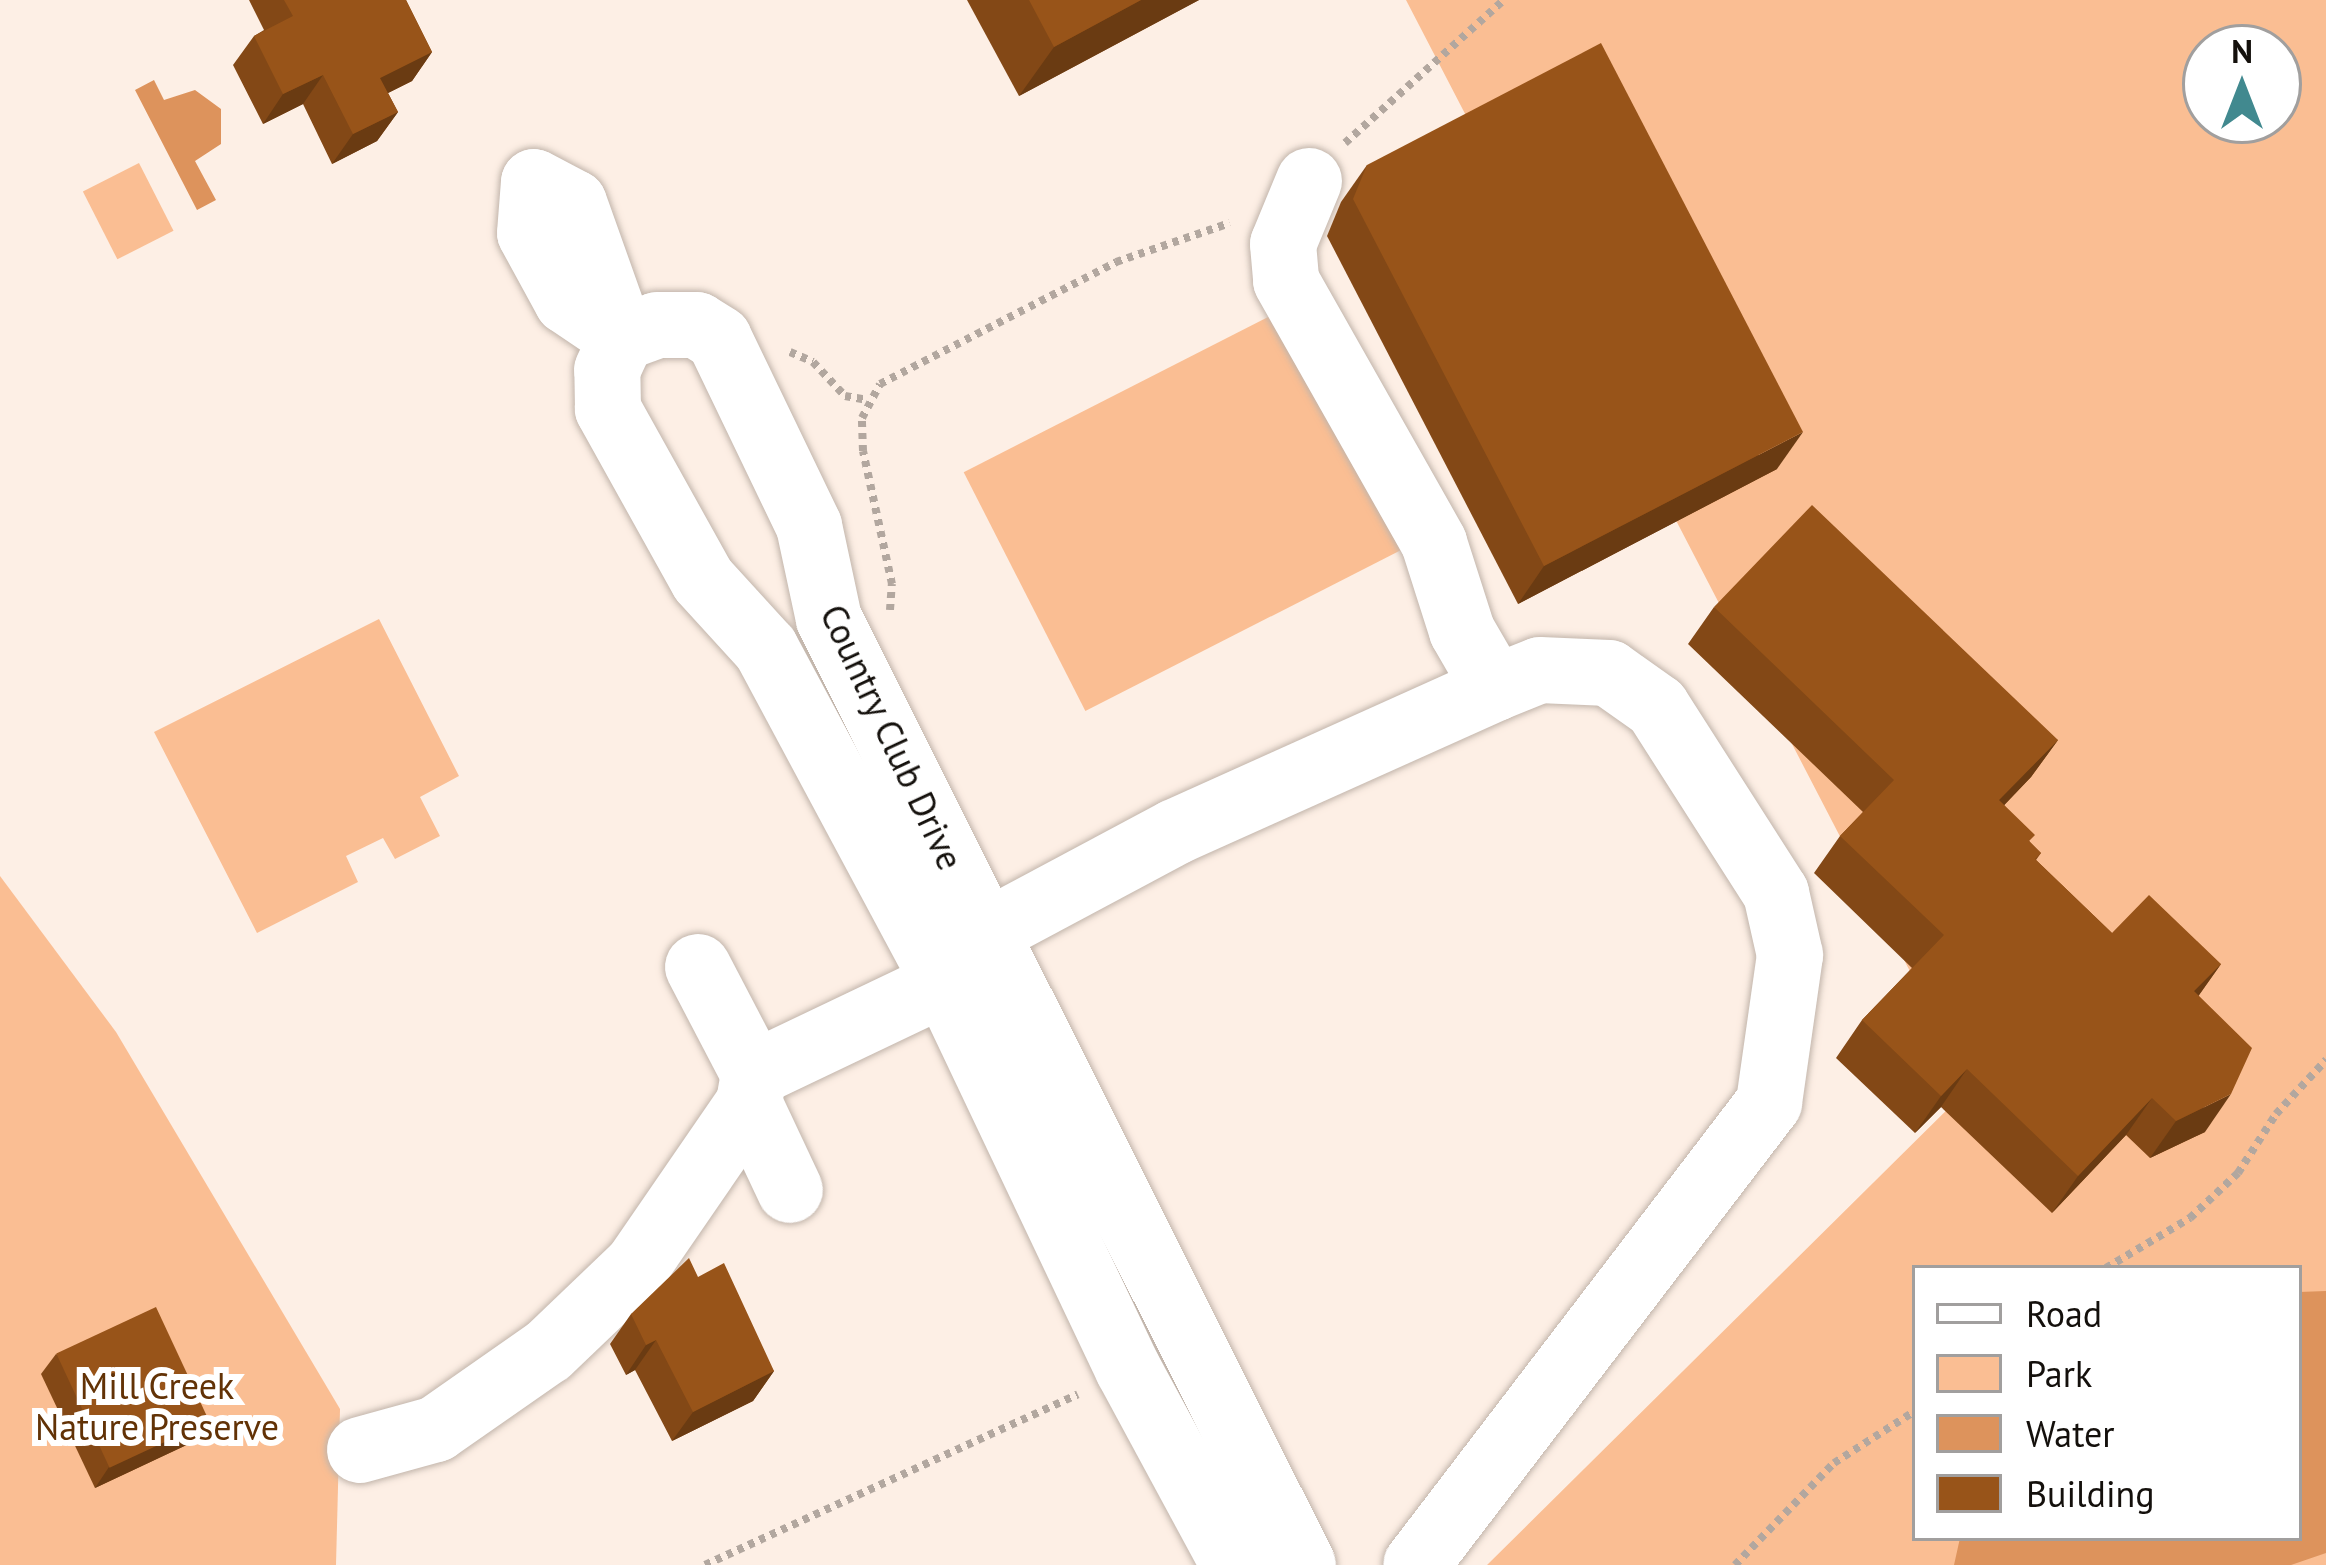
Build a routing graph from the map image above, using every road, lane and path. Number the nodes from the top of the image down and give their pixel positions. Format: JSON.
{"nodes":[{"id":1,"x":1504,"y":0,"type":"edge"},
{"id":2,"x":1309,"y":181,"type":"junction"},
{"id":3,"x":888,"y":626,"type":"dead end"},
{"id":4,"x":1495,"y":688,"type":"junction"},
{"id":5,"x":986,"y":933,"type":"junction"},
{"id":6,"x":698,"y":967,"type":"dead end"},
{"id":7,"x":945,"y":983,"type":"junction"},
{"id":8,"x":2326,"y":1060,"type":"edge"},
{"id":9,"x":752,"y":1088,"type":"junction"},
{"id":10,"x":790,"y":1190,"type":"dead end"},
{"id":11,"x":2111,"y":1265,"type":"edge"},
{"id":12,"x":1127,"y":1369,"type":"junction"},
{"id":13,"x":1912,"y":1413,"type":"edge"},
{"id":14,"x":360,"y":1450,"type":"dead end"},
{"id":15,"x":705,"y":1565,"type":"edge"},
{"id":16,"x":1234,"y":1565,"type":"edge"},
{"id":17,"x":1303,"y":1565,"type":"edge"},
{"id":18,"x":1416,"y":1565,"type":"edge"},
{"id":19,"x":1735,"y":1565,"type":"edge"}],
"edges":[{"from":1,"to":2,"type":"path"},
{"from":2,"to":3,"type":"path"},
{"from":2,"to":4,"type":"street"},
{"from":4,"to":5,"type":"street"},
{"from":4,"to":18,"type":"street"},
{"from":5,"to":7,"type":"street"},
{"from":5,"to":7,"type":"street","name":"Country Club Drive"},
{"from":5,"to":17,"type":"street","name":"Country Club Drive"},
{"from":6,"to":9,"type":"street"},
{"from":7,"to":9,"type":"street"},
{"from":7,"to":12,"type":"street","name":"Country Club Drive"},
{"from":8,"to":11,"type":"path"},
{"from":9,"to":10,"type":"street"},
{"from":9,"to":14,"type":"street"},
{"from":12,"to":15,"type":"path"},
{"from":12,"to":16,"type":"street","name":"Country Club Drive"},
{"from":13,"to":19,"type":"path"}]}
